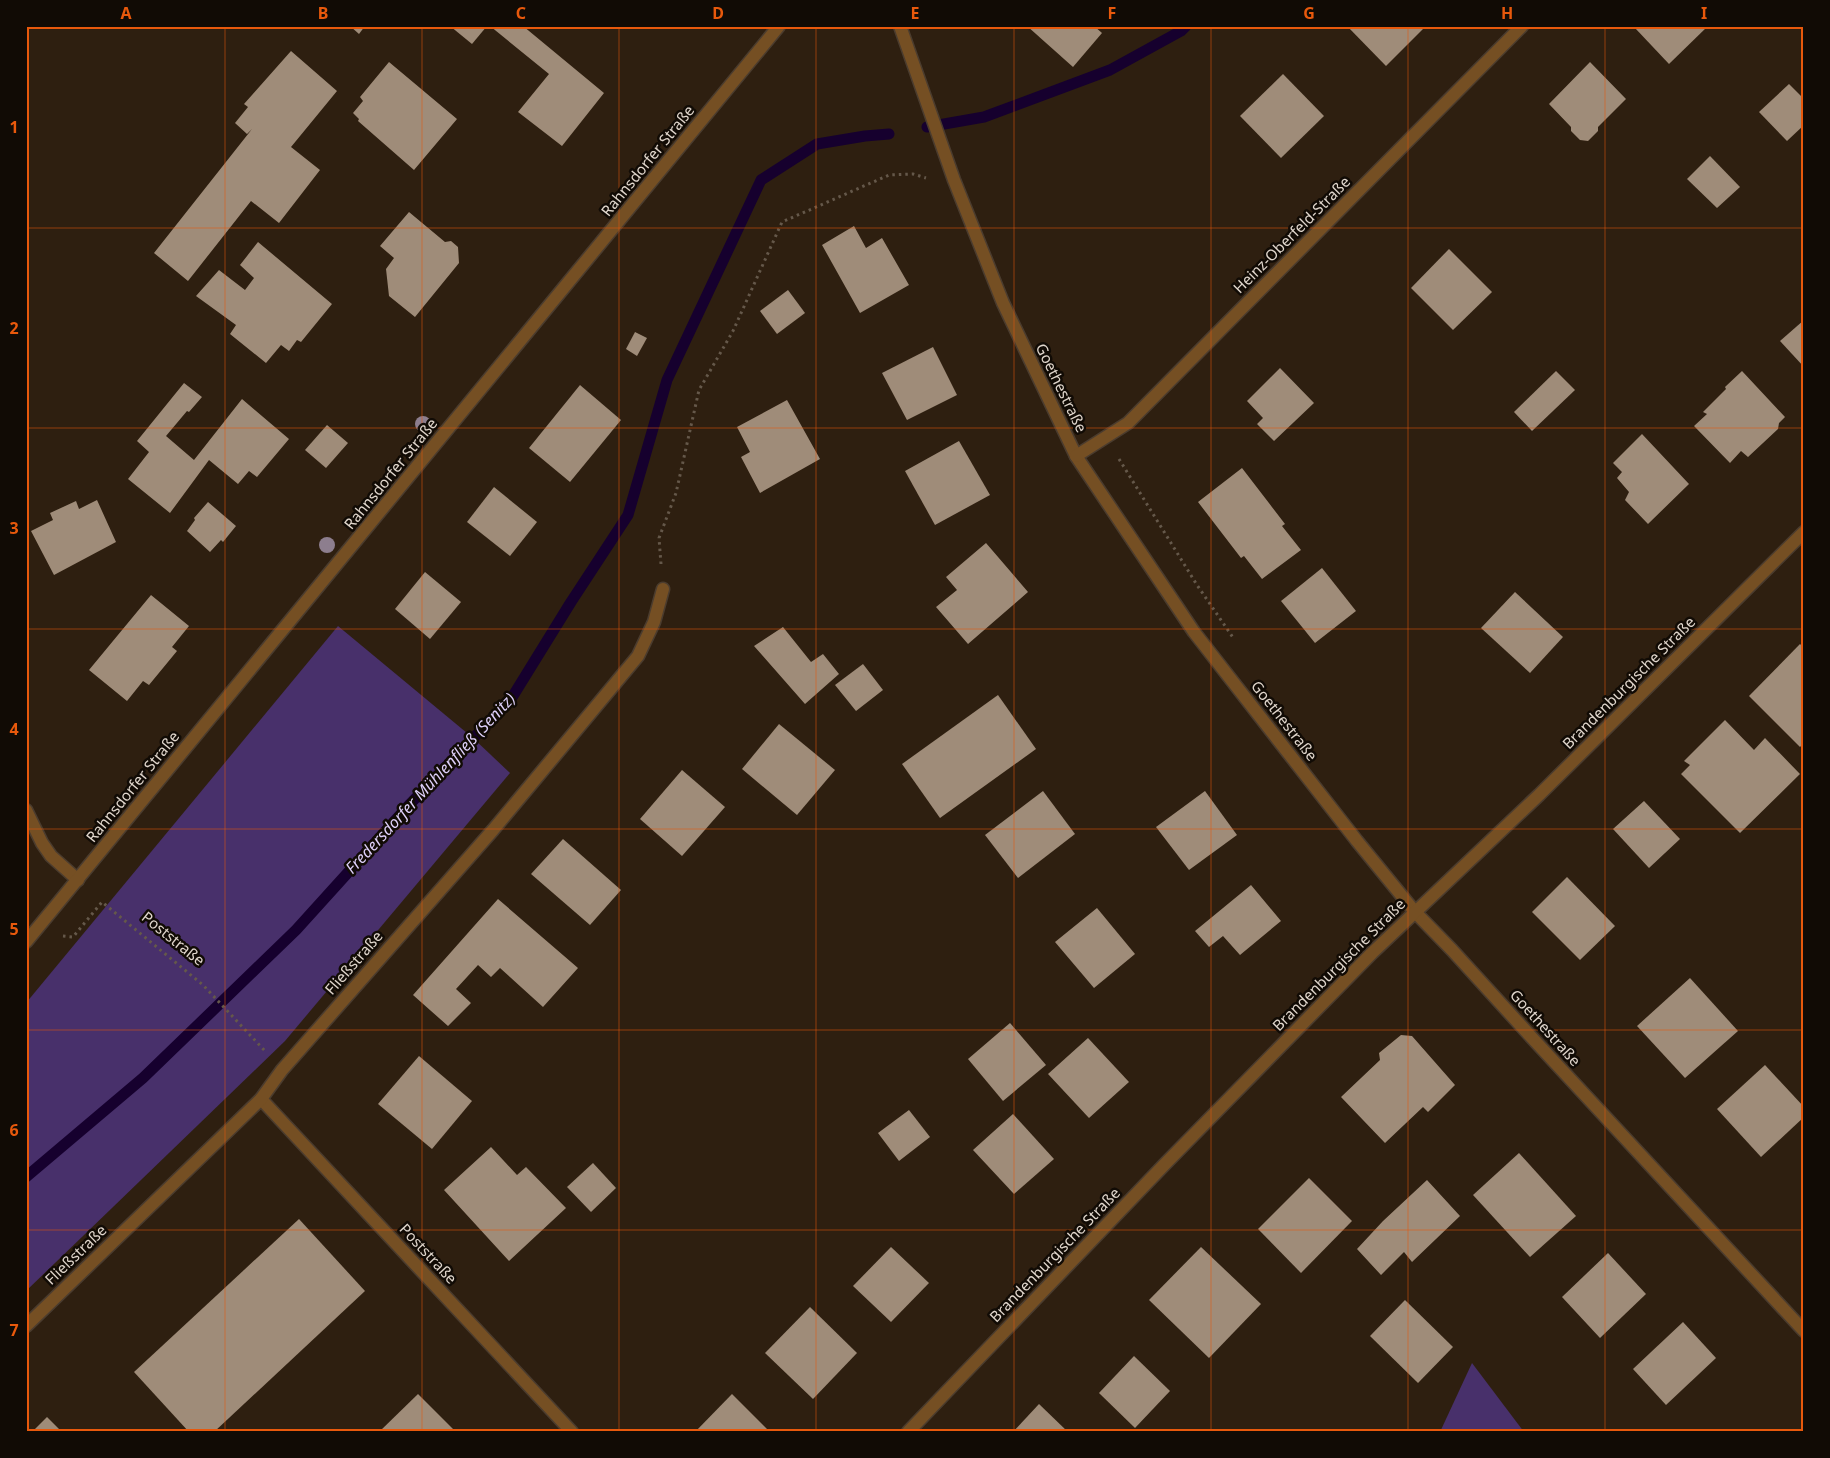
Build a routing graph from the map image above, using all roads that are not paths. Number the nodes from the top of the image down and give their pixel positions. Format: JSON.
{"nodes":[{"id":1,"x":779,"y":26,"type":"edge"},
{"id":2,"x":900,"y":26,"type":"edge"},
{"id":3,"x":1522,"y":26,"type":"edge"},
{"id":4,"x":1076,"y":456,"type":"junction"},
{"id":5,"x":1804,"y":532,"type":"edge"},
{"id":6,"x":663,"y":590,"type":"road end"},
{"id":7,"x":26,"y":810,"type":"edge"},
{"id":8,"x":78,"y":880,"type":"junction"},
{"id":9,"x":1415,"y":912,"type":"junction"},
{"id":10,"x":26,"y":942,"type":"edge"},
{"id":11,"x":261,"y":1099,"type":"junction"},
{"id":12,"x":26,"y":1326,"type":"edge"},
{"id":13,"x":1804,"y":1331,"type":"edge"},
{"id":14,"x":572,"y":1432,"type":"edge"},
{"id":15,"x":908,"y":1432,"type":"edge"}],
"edges":[{"from":1,"to":8,"type":"street","name":"Rahnsdorfer Straße"},
{"from":2,"to":4,"type":"street","name":"Goethestraße"},
{"from":3,"to":4,"type":"street","name":"Heinz-Oberfeld-Straße"},
{"from":4,"to":9,"type":"street","name":"Goethestraße"},
{"from":5,"to":9,"type":"street","name":"Brandenburgische Straße"},
{"from":6,"to":11,"type":"street","name":"Fließstraße"},
{"from":7,"to":8,"type":"street"},
{"from":8,"to":10,"type":"street","name":"Rahnsdorfer Straße"},
{"from":9,"to":13,"type":"street","name":"Goethestraße"},
{"from":9,"to":15,"type":"street","name":"Brandenburgische Straße"},
{"from":11,"to":12,"type":"street","name":"Fließstraße"},
{"from":11,"to":14,"type":"street","name":"Poststraße"}]}
